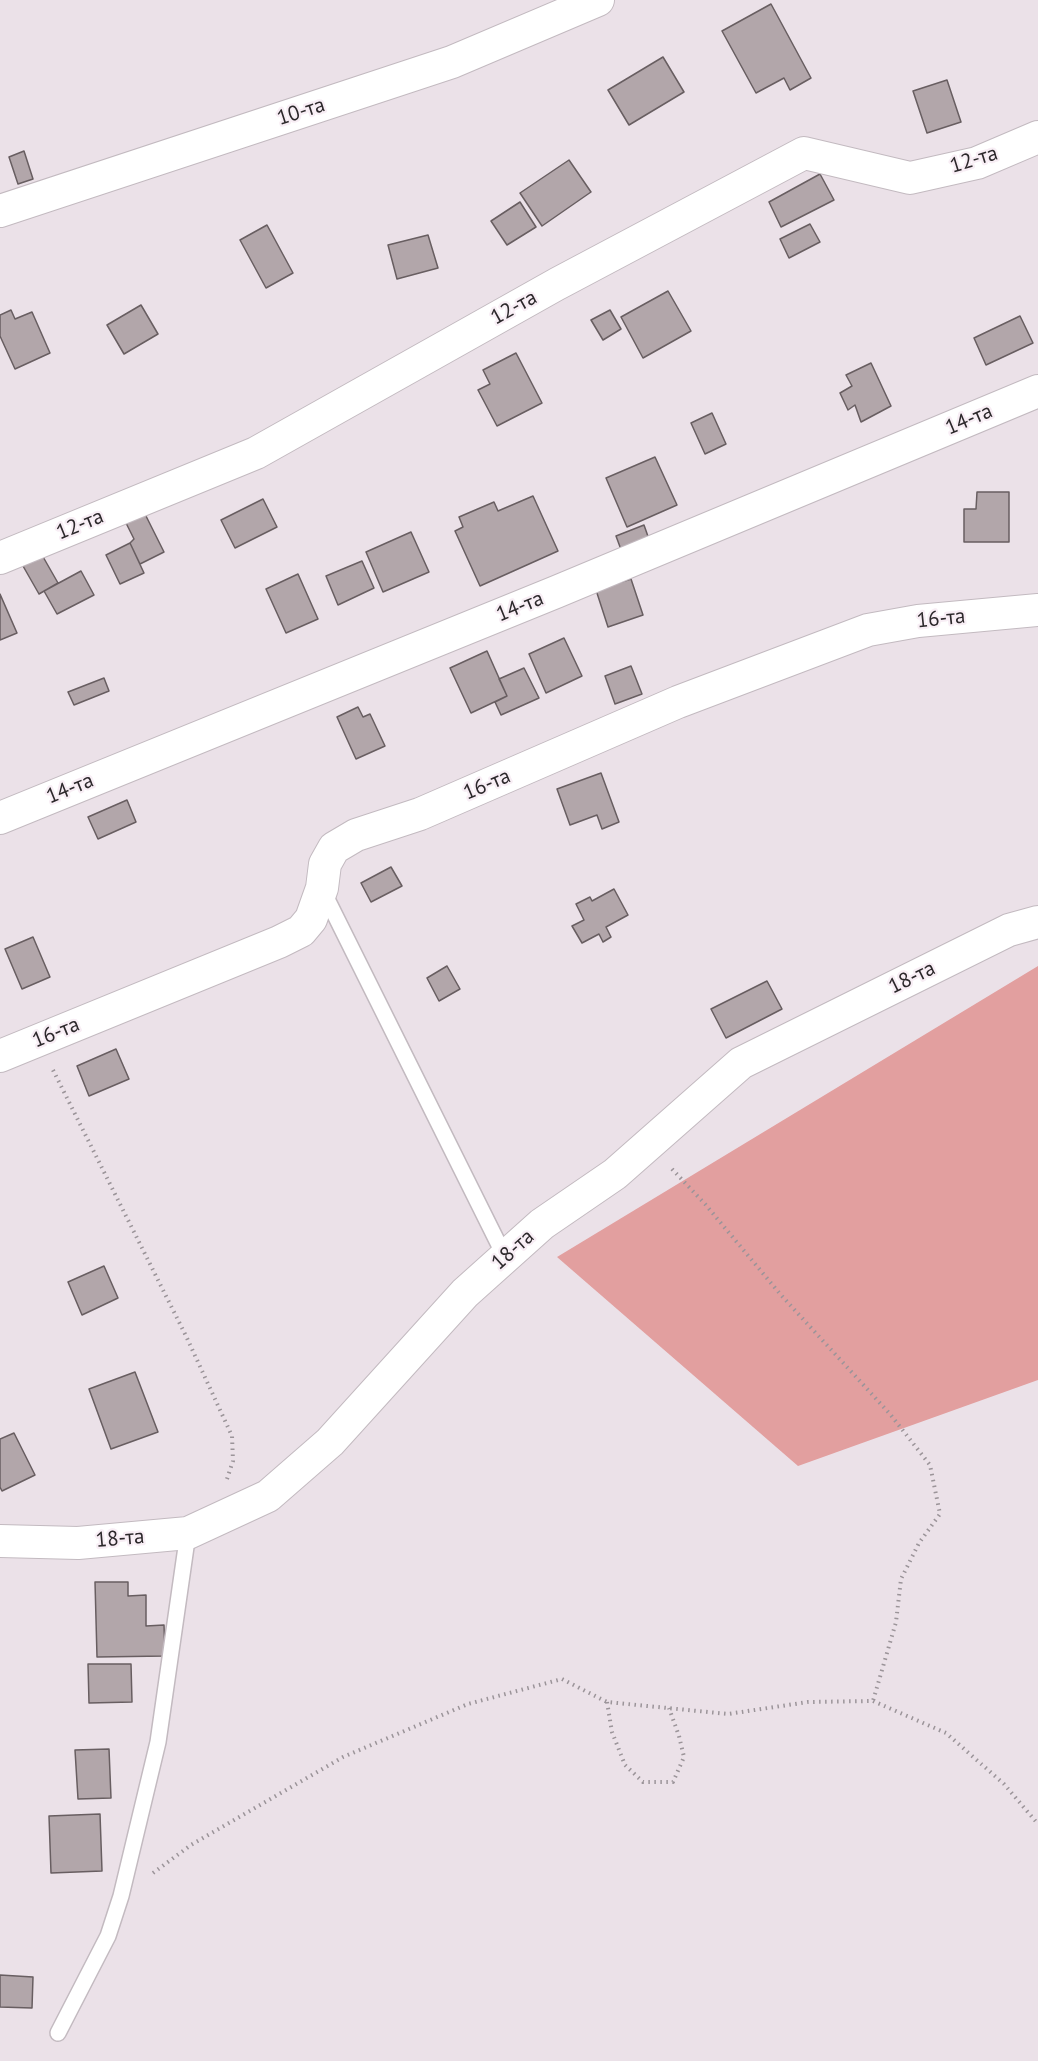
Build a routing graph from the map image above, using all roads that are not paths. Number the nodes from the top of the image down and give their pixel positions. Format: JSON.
{"nodes":[{"id":1,"x":598,"y":0,"type":"edge"},
{"id":2,"x":1038,"y":137,"type":"edge"},
{"id":3,"x":0,"y":212,"type":"edge"},
{"id":4,"x":1038,"y":391,"type":"edge"},
{"id":5,"x":0,"y":558,"type":"edge"},
{"id":6,"x":1038,"y":610,"type":"edge"},
{"id":7,"x":0,"y":818,"type":"edge"},
{"id":8,"x":322,"y":888,"type":"junction"},
{"id":9,"x":1028,"y":928,"type":"edge"},
{"id":10,"x":0,"y":1056,"type":"edge"},
{"id":11,"x":506,"y":1257,"type":"junction"},
{"id":12,"x":201,"y":1527,"type":"junction"},
{"id":13,"x":0,"y":1541,"type":"edge"},
{"id":14,"x":58,"y":2033,"type":"dead end"}],
"edges":[{"from":1,"to":3,"type":"street","name":"10-та"},
{"from":2,"to":5,"type":"street","name":"12-та"},
{"from":4,"to":7,"type":"street","name":"14-та"},
{"from":6,"to":8,"type":"street","name":"16-та"},
{"from":8,"to":10,"type":"street","name":"16-та"},
{"from":8,"to":11,"type":"lane"},
{"from":9,"to":11,"type":"street","name":"18-та"},
{"from":11,"to":12,"type":"street","name":"18-та"},
{"from":12,"to":13,"type":"street","name":"18-та"},
{"from":12,"to":14,"type":"lane"}]}
